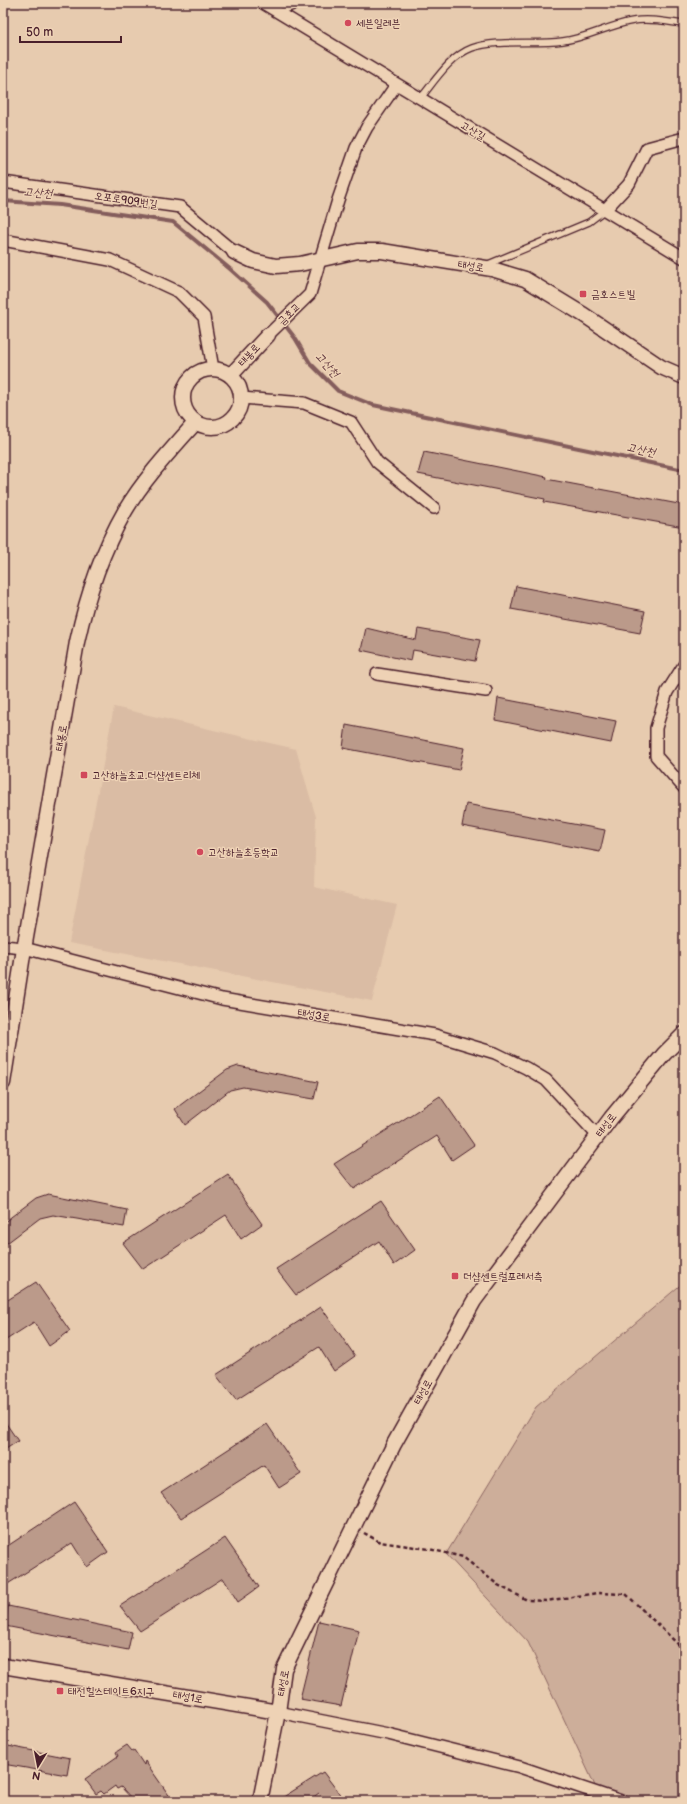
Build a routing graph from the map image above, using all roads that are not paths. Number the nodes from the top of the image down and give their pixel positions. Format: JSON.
{"nodes":[{"id":1,"x":263,"y":3,"type":"edge"},
{"id":2,"x":305,"y":3,"type":"edge"},
{"id":3,"x":279,"y":12,"type":"junction"},
{"id":4,"x":684,"y":24,"type":"edge"},
{"id":5,"x":396,"y":85,"type":"junction"},
{"id":6,"x":420,"y":99,"type":"junction"},
{"id":7,"x":684,"y":138,"type":"edge"},
{"id":8,"x":3,"y":182,"type":"edge"},
{"id":9,"x":605,"y":210,"type":"junction"},
{"id":10,"x":3,"y":240,"type":"edge"},
{"id":11,"x":234,"y":252,"type":"joint"},
{"id":12,"x":321,"y":258,"type":"junction"},
{"id":13,"x":684,"y":258,"type":"edge"},
{"id":14,"x":481,"y":267,"type":"junction"},
{"id":15,"x":268,"y":335,"type":"joint"},
{"id":16,"x":213,"y":369,"type":"junction"},
{"id":17,"x":231,"y":375,"type":"junction"},
{"id":18,"x":684,"y":378,"type":"edge"},
{"id":19,"x":241,"y":398,"type":"junction"},
{"id":20,"x":195,"y":423,"type":"junction"},
{"id":21,"x":434,"y":508,"type":"dead end"},
{"id":22,"x":684,"y":665,"type":"edge"},
{"id":23,"x":377,"y":674,"type":"dead end"},
{"id":24,"x":486,"y":691,"type":"dead end"},
{"id":25,"x":684,"y":788,"type":"edge"},
{"id":26,"x":3,"y":946,"type":"edge"},
{"id":27,"x":24,"y":948,"type":"junction"},
{"id":28,"x":684,"y":1034,"type":"edge"},
{"id":29,"x":3,"y":1083,"type":"edge"},
{"id":30,"x":598,"y":1136,"type":"junction"},
{"id":31,"x":3,"y":1666,"type":"edge"},
{"id":32,"x":278,"y":1712,"type":"junction"},
{"id":33,"x":260,"y":1801,"type":"edge"},
{"id":34,"x":621,"y":1801,"type":"edge"}],
"edges":[{"from":1,"to":3,"type":"street","name":"고산길"},
{"from":2,"to":3,"type":"lane"},
{"from":3,"to":5,"type":"street","name":"고산길"},
{"from":4,"to":6,"type":"lane"},
{"from":5,"to":6,"type":"street","name":"고산길"},
{"from":5,"to":12,"type":"street"},
{"from":6,"to":9,"type":"street","name":"고산길"},
{"from":7,"to":9,"type":"street"},
{"from":8,"to":11,"type":"street","name":"오포로909번길"},
{"from":9,"to":13,"type":"street","name":"고산길"},
{"from":9,"to":14,"type":"lane"},
{"from":10,"to":16,"type":"street"},
{"from":11,"to":12,"type":"street","name":"태성로"},
{"from":12,"to":14,"type":"street","name":"태성로"},
{"from":12,"to":15,"type":"street","name":"금호교"},
{"from":14,"to":18,"type":"street","name":"태성로"},
{"from":15,"to":17,"type":"street","name":"태봉로"},
{"from":16,"to":17,"type":"street"},
{"from":16,"to":20,"type":"street"},
{"from":17,"to":19,"type":"street"},
{"from":19,"to":20,"type":"street"},
{"from":19,"to":21,"type":"street"},
{"from":20,"to":27,"type":"street","name":"태봉로"},
{"from":22,"to":25,"type":"street"},
{"from":23,"to":24,"type":"street"},
{"from":26,"to":27,"type":"street","name":"태성3로"},
{"from":27,"to":29,"type":"street","name":"태봉로"},
{"from":27,"to":30,"type":"street","name":"태성3로"},
{"from":28,"to":30,"type":"street","name":"태성로"},
{"from":30,"to":32,"type":"street","name":"태성로"},
{"from":31,"to":32,"type":"street","name":"태성1로"},
{"from":32,"to":33,"type":"street","name":"태성로"},
{"from":32,"to":34,"type":"street"}]}
